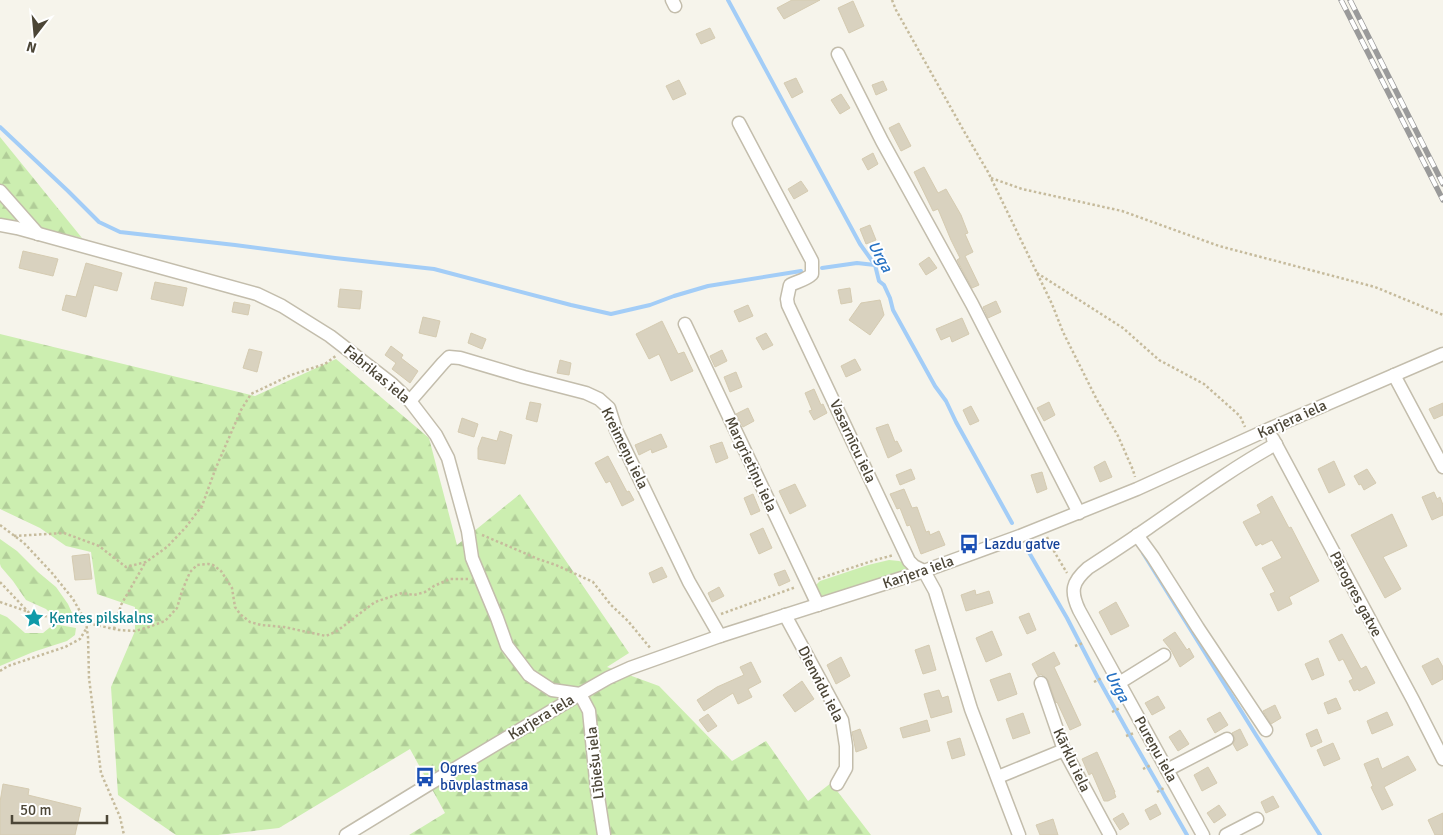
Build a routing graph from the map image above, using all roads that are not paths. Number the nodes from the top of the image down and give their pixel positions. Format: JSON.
{"nodes":[{"id":1,"x":838,"y":54,"type":"dead end"},
{"id":2,"x":739,"y":123,"type":"dead end"},
{"id":3,"x":0,"y":191,"type":"edge"},
{"id":4,"x":0,"y":225,"type":"edge"},
{"id":5,"x":38,"y":234,"type":"junction"},
{"id":6,"x":684,"y":324,"type":"dead end"},
{"id":7,"x":1443,"y":354,"type":"edge"},
{"id":8,"x":1394,"y":375,"type":"junction"},
{"id":9,"x":410,"y":401,"type":"junction"},
{"id":10,"x":1269,"y":429,"type":"junction"},
{"id":11,"x":1276,"y":444,"type":"junction"},
{"id":12,"x":1443,"y":467,"type":"edge"},
{"id":13,"x":1079,"y":513,"type":"junction"},
{"id":14,"x":1137,"y":535,"type":"junction"},
{"id":15,"x":924,"y":571,"type":"junction"},
{"id":16,"x":818,"y":605,"type":"junction"},
{"id":17,"x":786,"y":615,"type":"junction"},
{"id":18,"x":720,"y":636,"type":"junction"},
{"id":19,"x":1164,"y":655,"type":"dead end"},
{"id":20,"x":1119,"y":682,"type":"junction"},
{"id":21,"x":1041,"y":683,"type":"dead end"},
{"id":22,"x":580,"y":694,"type":"junction"},
{"id":23,"x":1266,"y":730,"type":"dead end"},
{"id":24,"x":1227,"y":739,"type":"dead end"},
{"id":25,"x":1064,"y":750,"type":"junction"},
{"id":26,"x":1443,"y":758,"type":"edge"},
{"id":27,"x":1168,"y":770,"type":"junction"},
{"id":28,"x":998,"y":777,"type":"junction"},
{"id":29,"x":837,"y":784,"type":"dead end"},
{"id":30,"x":1257,"y":819,"type":"dead end"},
{"id":31,"x":346,"y":835,"type":"edge"},
{"id":32,"x":604,"y":835,"type":"edge"},
{"id":33,"x":1019,"y":835,"type":"edge"},
{"id":34,"x":1110,"y":835,"type":"edge"},
{"id":35,"x":1203,"y":835,"type":"edge"},
{"id":36,"x":1226,"y":835,"type":"edge"}],
"edges":[{"from":1,"to":13,"type":"street"},
{"from":2,"to":15,"type":"street","name":"Vasarnīcu iela"},
{"from":3,"to":5,"type":"street"},
{"from":4,"to":5,"type":"street","name":"Fabrikas iela"},
{"from":5,"to":9,"type":"street","name":"Fabrikas iela"},
{"from":6,"to":16,"type":"street","name":"Margrietiņu iela"},
{"from":7,"to":8,"type":"street","name":"Karjera iela"},
{"from":8,"to":10,"type":"street","name":"Karjera iela"},
{"from":8,"to":12,"type":"street"},
{"from":9,"to":18,"type":"street","name":"Kreimeņu iela"},
{"from":9,"to":22,"type":"street","name":"Fabrikas iela"},
{"from":10,"to":11,"type":"street","name":"Pārogres gatve"},
{"from":10,"to":13,"type":"street","name":"Karjera iela"},
{"from":11,"to":14,"type":"street"},
{"from":11,"to":26,"type":"street","name":"Pārogres gatve"},
{"from":13,"to":15,"type":"street","name":"Karjera iela"},
{"from":14,"to":20,"type":"street","name":"Pureņu iela"},
{"from":14,"to":23,"type":"street"},
{"from":15,"to":16,"type":"street","name":"Karjera iela"},
{"from":15,"to":28,"type":"street"},
{"from":16,"to":17,"type":"street","name":"Karjera iela"},
{"from":17,"to":18,"type":"street","name":"Karjera iela"},
{"from":17,"to":29,"type":"street","name":"Dienvidu iela"},
{"from":18,"to":22,"type":"street","name":"Karjera iela"},
{"from":19,"to":20,"type":"street"},
{"from":20,"to":27,"type":"street","name":"Pureņu iela"},
{"from":21,"to":25,"type":"street","name":"Kārklu iela"},
{"from":22,"to":31,"type":"street","name":"Karjera iela"},
{"from":22,"to":32,"type":"street","name":"Lībiešu iela"},
{"from":24,"to":27,"type":"street"},
{"from":25,"to":28,"type":"street"},
{"from":25,"to":34,"type":"street","name":"Kārklu iela"},
{"from":27,"to":35,"type":"street","name":"Pureņu iela"},
{"from":28,"to":33,"type":"street"},
{"from":30,"to":36,"type":"street"}]}
